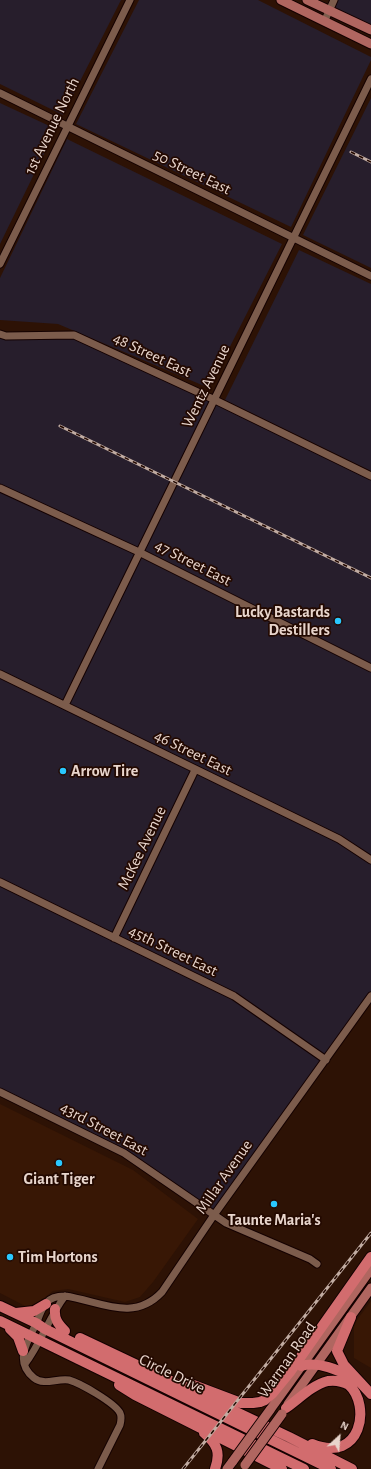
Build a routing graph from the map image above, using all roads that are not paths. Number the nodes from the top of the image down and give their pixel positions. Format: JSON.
{"nodes":[{"id":1,"x":130,"y":0,"type":"edge"},
{"id":2,"x":281,"y":0,"type":"edge"},
{"id":3,"x":308,"y":0,"type":"edge"},
{"id":4,"x":334,"y":0,"type":"edge"},
{"id":5,"x":329,"y":10,"type":"junction"},
{"id":6,"x":324,"y":20,"type":"junction"},
{"id":7,"x":371,"y":30,"type":"edge"},
{"id":8,"x":371,"y":44,"type":"edge"},
{"id":9,"x":371,"y":79,"type":"edge"},
{"id":10,"x":0,"y":93,"type":"edge"},
{"id":11,"x":67,"y":126,"type":"junction"},
{"id":12,"x":294,"y":238,"type":"junction"},
{"id":13,"x":0,"y":264,"type":"edge"},
{"id":14,"x":371,"y":276,"type":"edge"},
{"id":15,"x":0,"y":334,"type":"edge"},
{"id":16,"x":215,"y":400,"type":"junction"},
{"id":17,"x":371,"y":476,"type":"edge"},
{"id":18,"x":0,"y":488,"type":"edge"},
{"id":19,"x":139,"y":552,"type":"junction"},
{"id":20,"x":371,"y":668,"type":"edge"},
{"id":21,"x":0,"y":674,"type":"edge"},
{"id":22,"x":64,"y":705,"type":"junction"},
{"id":23,"x":195,"y":770,"type":"junction"},
{"id":24,"x":371,"y":860,"type":"edge"},
{"id":25,"x":0,"y":882,"type":"edge"},
{"id":26,"x":114,"y":938,"type":"junction"},
{"id":27,"x":371,"y":996,"type":"edge"},
{"id":28,"x":326,"y":1060,"type":"junction"},
{"id":29,"x":0,"y":1092,"type":"edge"},
{"id":30,"x":214,"y":1215,"type":"junction"},
{"id":31,"x":371,"y":1258,"type":"edge"},
{"id":32,"x":317,"y":1264,"type":"dead end"},
{"id":33,"x":371,"y":1269,"type":"edge"},
{"id":34,"x":371,"y":1288,"type":"edge"},
{"id":35,"x":65,"y":1296,"type":"junction"},
{"id":36,"x":46,"y":1304,"type":"junction"},
{"id":37,"x":0,"y":1306,"type":"edge"},
{"id":38,"x":55,"y":1309,"type":"junction"},
{"id":39,"x":15,"y":1313,"type":"junction"},
{"id":40,"x":351,"y":1317,"type":"junction"},
{"id":41,"x":0,"y":1321,"type":"edge"},
{"id":42,"x":36,"y":1323,"type":"junction"},
{"id":43,"x":46,"y":1326,"type":"junction"},
{"id":44,"x":65,"y":1331,"type":"junction"},
{"id":45,"x":34,"y":1338,"type":"junction"},
{"id":46,"x":23,"y":1351,"type":"junction"},
{"id":47,"x":115,"y":1355,"type":"junction"},
{"id":48,"x":76,"y":1359,"type":"junction"},
{"id":49,"x":25,"y":1364,"type":"junction"},
{"id":50,"x":318,"y":1364,"type":"junction"},
{"id":51,"x":301,"y":1366,"type":"junction"},
{"id":52,"x":364,"y":1385,"type":"junction"},
{"id":53,"x":371,"y":1394,"type":"edge"},
{"id":54,"x":218,"y":1404,"type":"junction"},
{"id":55,"x":284,"y":1411,"type":"junction"},
{"id":56,"x":186,"y":1421,"type":"junction"},
{"id":57,"x":244,"y":1467,"type":"edge"},
{"id":58,"x":98,"y":1469,"type":"edge"},
{"id":59,"x":215,"y":1469,"type":"edge"},
{"id":60,"x":227,"y":1469,"type":"edge"},
{"id":61,"x":282,"y":1469,"type":"edge"},
{"id":62,"x":304,"y":1469,"type":"edge"},
{"id":63,"x":331,"y":1469,"type":"edge"},
{"id":64,"x":352,"y":1469,"type":"edge"}],
"edges":[{"from":1,"to":11,"type":"street","name":"1st Avenue North"},
{"from":2,"to":6,"type":"main road"},
{"from":3,"to":5,"type":"main road"},
{"from":4,"to":5,"type":"street"},
{"from":5,"to":6,"type":"street"},
{"from":5,"to":7,"type":"main road"},
{"from":6,"to":8,"type":"main road"},
{"from":9,"to":12,"type":"street","name":"Wentz Avenue"},
{"from":10,"to":11,"type":"street","name":"50 Street East"},
{"from":11,"to":12,"type":"street","name":"50 Street East"},
{"from":11,"to":13,"type":"street","name":"1st Avenue North"},
{"from":12,"to":14,"type":"street","name":"50 Street East"},
{"from":12,"to":16,"type":"street","name":"Wentz Avenue"},
{"from":15,"to":16,"type":"street","name":"48 Street East"},
{"from":16,"to":17,"type":"street","name":"48 Street East"},
{"from":16,"to":19,"type":"street","name":"Wentz Avenue"},
{"from":18,"to":19,"type":"street","name":"47 Street East"},
{"from":19,"to":20,"type":"street","name":"47 Street East"},
{"from":19,"to":22,"type":"street","name":"Wentz Avenue"},
{"from":21,"to":22,"type":"street","name":"46 Street East"},
{"from":22,"to":23,"type":"street","name":"46 Street East"},
{"from":23,"to":24,"type":"street","name":"46 Street East"},
{"from":23,"to":26,"type":"street","name":"McKee Avenue"},
{"from":25,"to":26,"type":"street","name":"45th Street East"},
{"from":26,"to":28,"type":"street","name":"45th Street East"},
{"from":27,"to":28,"type":"street","name":"Millar Avenue"},
{"from":28,"to":30,"type":"street","name":"Millar Avenue"},
{"from":29,"to":30,"type":"street","name":"43rd Street East"},
{"from":30,"to":32,"type":"street","name":"43rd Street East"},
{"from":30,"to":35,"type":"street","name":"Millar Avenue"},
{"from":31,"to":47,"type":"highway"},
{"from":33,"to":51,"type":"main road","name":"Warman Road"},
{"from":34,"to":40,"type":"main road","name":"Warman Road"},
{"from":35,"to":36,"type":"street"},
{"from":35,"to":38,"type":"street"},
{"from":36,"to":39,"type":"highway"},
{"from":36,"to":42,"type":"street"},
{"from":37,"to":39,"type":"highway"},
{"from":38,"to":43,"type":"street"},
{"from":38,"to":44,"type":"highway"},
{"from":39,"to":42,"type":"highway"},
{"from":40,"to":50,"type":"main road","name":"Warman Road"},
{"from":40,"to":52,"type":"highway"},
{"from":41,"to":45,"type":"highway","name":"Circle Drive"},
{"from":41,"to":46,"type":"highway"},
{"from":42,"to":43,"type":"highway"},
{"from":42,"to":45,"type":"street"},
{"from":43,"to":44,"type":"highway"},
{"from":43,"to":45,"type":"street"},
{"from":43,"to":63,"type":"highway","name":"Circle Drive"},
{"from":44,"to":47,"type":"highway"},
{"from":45,"to":46,"type":"street"},
{"from":45,"to":48,"type":"highway","name":"Circle Drive"},
{"from":45,"to":49,"type":"street"},
{"from":46,"to":49,"type":"street"},
{"from":47,"to":54,"type":"highway"},
{"from":48,"to":56,"type":"highway"},
{"from":48,"to":62,"type":"highway","name":"Circle Drive"},
{"from":49,"to":58,"type":"street"},
{"from":50,"to":51,"type":"highway"},
{"from":50,"to":52,"type":"highway"},
{"from":50,"to":55,"type":"main road","name":"Warman Road"},
{"from":51,"to":60,"type":"main road","name":"Warman Road","bridge":true},
{"from":52,"to":53,"type":"highway"},
{"from":54,"to":55,"type":"highway"},
{"from":54,"to":64,"type":"highway"},
{"from":55,"to":57,"type":"main road","name":"Warman Road","bridge":true},
{"from":56,"to":59,"type":"highway"},
{"from":56,"to":61,"type":"highway"}]}
